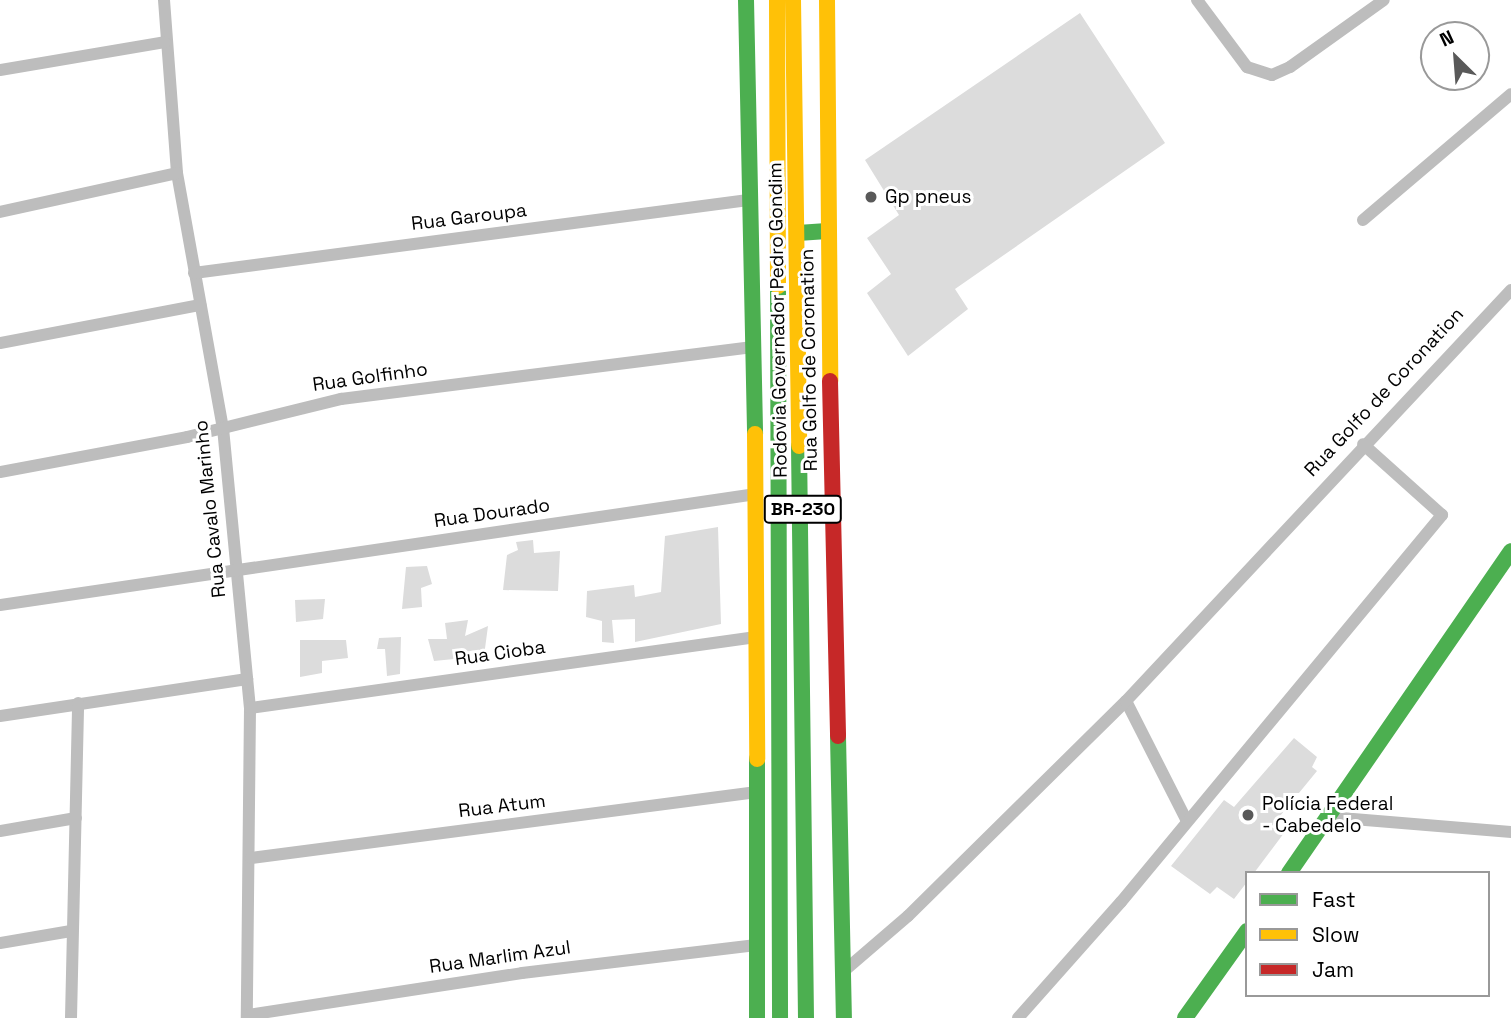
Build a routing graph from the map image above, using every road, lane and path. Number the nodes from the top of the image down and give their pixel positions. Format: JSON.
{"nodes":[{"id":1,"x":164,"y":0,"type":"edge"},
{"id":2,"x":746,"y":0,"type":"edge"},
{"id":3,"x":777,"y":0,"type":"edge"},
{"id":4,"x":793,"y":0,"type":"edge"},
{"id":5,"x":827,"y":0,"type":"edge"},
{"id":6,"x":1197,"y":0,"type":"edge"},
{"id":7,"x":1384,"y":0,"type":"edge"},
{"id":8,"x":165,"y":42,"type":"junction"},
{"id":9,"x":0,"y":70,"type":"edge"},
{"id":10,"x":1511,"y":94,"type":"edge"},
{"id":11,"x":177,"y":173,"type":"junction"},
{"id":12,"x":748,"y":200,"type":"junction"},
{"id":13,"x":0,"y":212,"type":"edge"},
{"id":14,"x":1363,"y":220,"type":"dead end"},
{"id":15,"x":827,"y":231,"type":"junction"},
{"id":16,"x":798,"y":233,"type":"junction"},
{"id":17,"x":194,"y":273,"type":"junction"},
{"id":18,"x":1511,"y":290,"type":"edge"},
{"id":19,"x":200,"y":304,"type":"junction"},
{"id":20,"x":0,"y":343,"type":"edge"},
{"id":21,"x":751,"y":347,"type":"junction"},
{"id":22,"x":223,"y":428,"type":"junction"},
{"id":23,"x":1363,"y":444,"type":"junction"},
{"id":24,"x":0,"y":472,"type":"edge"},
{"id":25,"x":756,"y":494,"type":"junction"},
{"id":26,"x":1511,"y":551,"type":"edge"},
{"id":27,"x":234,"y":569,"type":"junction"},
{"id":28,"x":0,"y":605,"type":"edge"},
{"id":29,"x":756,"y":637,"type":"junction"},
{"id":30,"x":247,"y":679,"type":"junction"},
{"id":31,"x":1126,"y":701,"type":"junction"},
{"id":32,"x":78,"y":703,"type":"junction"},
{"id":33,"x":250,"y":708,"type":"junction"},
{"id":34,"x":0,"y":716,"type":"edge"},
{"id":35,"x":757,"y":792,"type":"junction"},
{"id":36,"x":1329,"y":817,"type":"junction"},
{"id":37,"x":76,"y":818,"type":"junction"},
{"id":38,"x":1188,"y":821,"type":"junction"},
{"id":39,"x":0,"y":831,"type":"edge"},
{"id":40,"x":1511,"y":832,"type":"edge"},
{"id":41,"x":251,"y":858,"type":"junction"},
{"id":42,"x":1290,"y":871,"type":"edge"},
{"id":43,"x":71,"y":931,"type":"junction"},
{"id":44,"x":1245,"y":935,"type":"edge"},
{"id":45,"x":0,"y":943,"type":"edge"},
{"id":46,"x":758,"y":945,"type":"junction"},
{"id":47,"x":844,"y":971,"type":"junction"},
{"id":48,"x":247,"y":1016,"type":"edge"},
{"id":49,"x":1022,"y":1016,"type":"edge"},
{"id":50,"x":71,"y":1018,"type":"edge"},
{"id":51,"x":757,"y":1018,"type":"edge"},
{"id":52,"x":780,"y":1018,"type":"edge"},
{"id":53,"x":806,"y":1018,"type":"edge"},
{"id":54,"x":845,"y":1018,"type":"edge"},
{"id":55,"x":1185,"y":1018,"type":"edge"}],
"edges":[{"from":1,"to":8,"type":"street","name":"Rua Cavalo Marinho"},
{"from":2,"to":12,"type":"main road"},
{"from":3,"to":52,"type":"main road","name":"Rodovia Governador Pedro Gondim","number":"BR-230"},
{"from":4,"to":16,"type":"main road","name":"Rodovia Governador Pedro Gondim","number":"BR-230"},
{"from":5,"to":15,"type":"main road","name":"Rua Golfo de Coronation"},
{"from":6,"to":7,"type":"street"},
{"from":8,"to":9,"type":"street"},
{"from":8,"to":11,"type":"street","name":"Rua Cavalo Marinho"},
{"from":10,"to":14,"type":"street"},
{"from":11,"to":13,"type":"street"},
{"from":11,"to":17,"type":"street","name":"Rua Cavalo Marinho"},
{"from":12,"to":17,"type":"street","name":"Rua Garoupa"},
{"from":12,"to":21,"type":"main road"},
{"from":15,"to":16,"type":"main road"},
{"from":15,"to":47,"type":"main road","name":"Rua Golfo de Coronation"},
{"from":16,"to":53,"type":"main road","name":"Rodovia Governador Pedro Gondim","number":"BR-230"},
{"from":17,"to":19,"type":"street","name":"Rua Cavalo Marinho"},
{"from":18,"to":23,"type":"street","name":"Rua Golfo de Coronation"},
{"from":19,"to":20,"type":"street"},
{"from":19,"to":22,"type":"street","name":"Rua Cavalo Marinho"},
{"from":21,"to":22,"type":"street","name":"Rua Golfinho"},
{"from":21,"to":25,"type":"main road"},
{"from":22,"to":24,"type":"street","name":"Rua Golfinho"},
{"from":22,"to":27,"type":"street","name":"Rua Cavalo Marinho"},
{"from":23,"to":31,"type":"street","name":"Rua Golfo de Coronation"},
{"from":23,"to":38,"type":"street"},
{"from":25,"to":27,"type":"street","name":"Rua Dourado"},
{"from":25,"to":29,"type":"main road"},
{"from":26,"to":36,"type":"main road"},
{"from":27,"to":28,"type":"street","name":"Rua Dourado"},
{"from":27,"to":30,"type":"street","name":"Rua Cavalo Marinho"},
{"from":29,"to":33,"type":"street","name":"Rua Cioba"},
{"from":29,"to":35,"type":"main road"},
{"from":30,"to":32,"type":"street"},
{"from":30,"to":33,"type":"street","name":"Rua Cavalo Marinho"},
{"from":31,"to":38,"type":"street"},
{"from":31,"to":47,"type":"street","name":"Rua Golfo de Coronation"},
{"from":32,"to":34,"type":"street"},
{"from":32,"to":37,"type":"street"},
{"from":33,"to":41,"type":"street","name":"Rua Cavalo Marinho"},
{"from":35,"to":41,"type":"street","name":"Rua Atum"},
{"from":35,"to":46,"type":"main road"},
{"from":36,"to":40,"type":"street"},
{"from":36,"to":42,"type":"main road"},
{"from":37,"to":39,"type":"street"},
{"from":37,"to":43,"type":"street"},
{"from":38,"to":49,"type":"street"},
{"from":41,"to":48,"type":"street","name":"Rua Cavalo Marinho"},
{"from":43,"to":45,"type":"street"},
{"from":43,"to":50,"type":"street"},
{"from":44,"to":55,"type":"main road"},
{"from":46,"to":48,"type":"street","name":"Rua Marlim Azul"},
{"from":46,"to":51,"type":"main road"},
{"from":47,"to":54,"type":"main road","name":"Rua Golfo de Coronation"}]}
